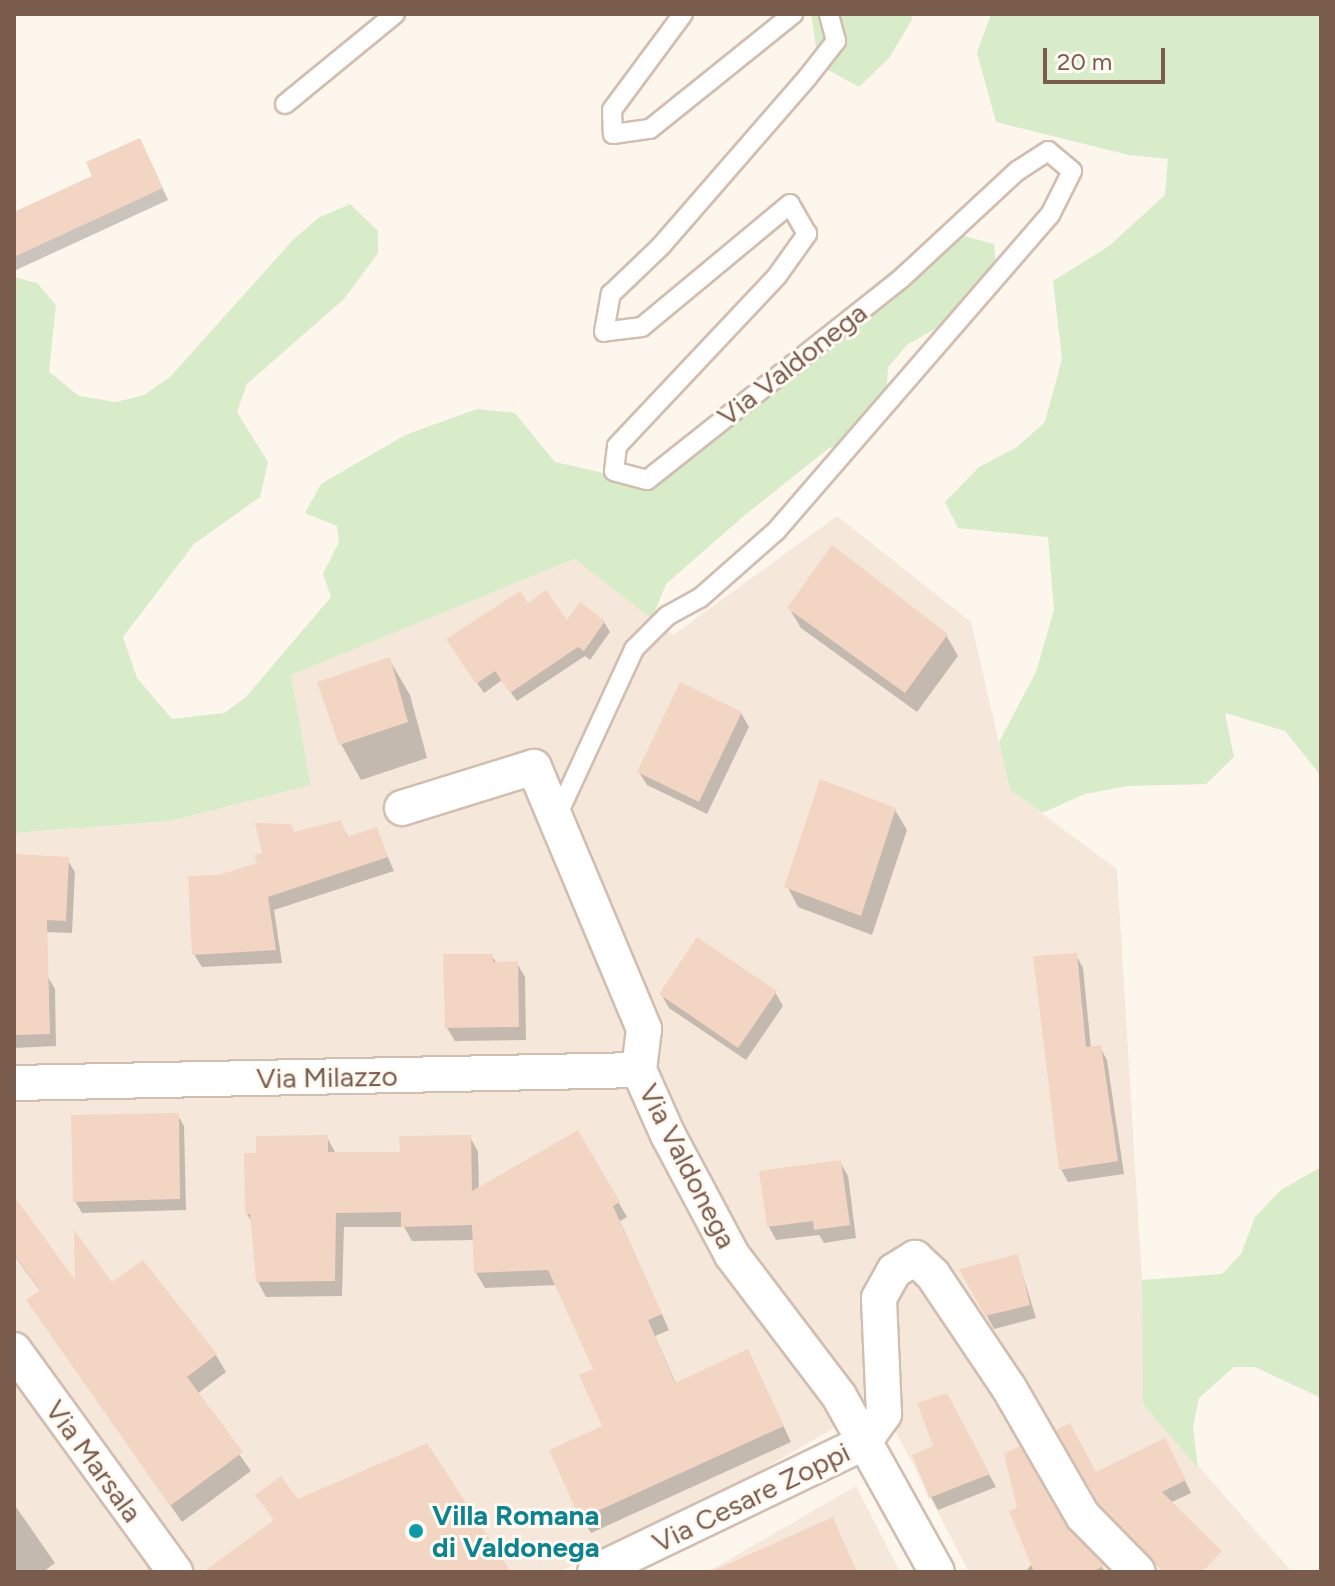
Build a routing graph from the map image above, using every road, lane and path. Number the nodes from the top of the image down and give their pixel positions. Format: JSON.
{"nodes":[{"id":1,"x":395,"y":14,"type":"edge"},
{"id":2,"x":683,"y":14,"type":"edge"},
{"id":3,"x":793,"y":14,"type":"edge"},
{"id":4,"x":829,"y":14,"type":"edge"},
{"id":5,"x":285,"y":104,"type":"dead end"},
{"id":6,"x":402,"y":808,"type":"dead end"},
{"id":7,"x":557,"y":816,"type":"junction"},
{"id":8,"x":639,"y":1070,"type":"junction"},
{"id":9,"x":14,"y":1083,"type":"edge"},
{"id":10,"x":14,"y":1350,"type":"edge"},
{"id":11,"x":863,"y":1443,"type":"junction"},
{"id":12,"x":175,"y":1572,"type":"edge"},
{"id":13,"x":595,"y":1572,"type":"edge"},
{"id":14,"x":937,"y":1572,"type":"edge"},
{"id":15,"x":1138,"y":1572,"type":"edge"}],
"edges":[{"from":1,"to":5,"type":"lane"},
{"from":2,"to":3,"type":"lane"},
{"from":4,"to":7,"type":"lane","name":"Via Valdonega"},
{"from":6,"to":7,"type":"street","name":"Via Valdonega"},
{"from":7,"to":8,"type":"street","name":"Via Valdonega"},
{"from":8,"to":9,"type":"street","name":"Via Milazzo"},
{"from":8,"to":11,"type":"street","name":"Via Valdonega"},
{"from":10,"to":12,"type":"street","name":"Via Marsala"},
{"from":11,"to":13,"type":"street","name":"Via Cesare Zoppi"},
{"from":11,"to":14,"type":"street","name":"Via Valdonega"},
{"from":11,"to":15,"type":"street"}]}
